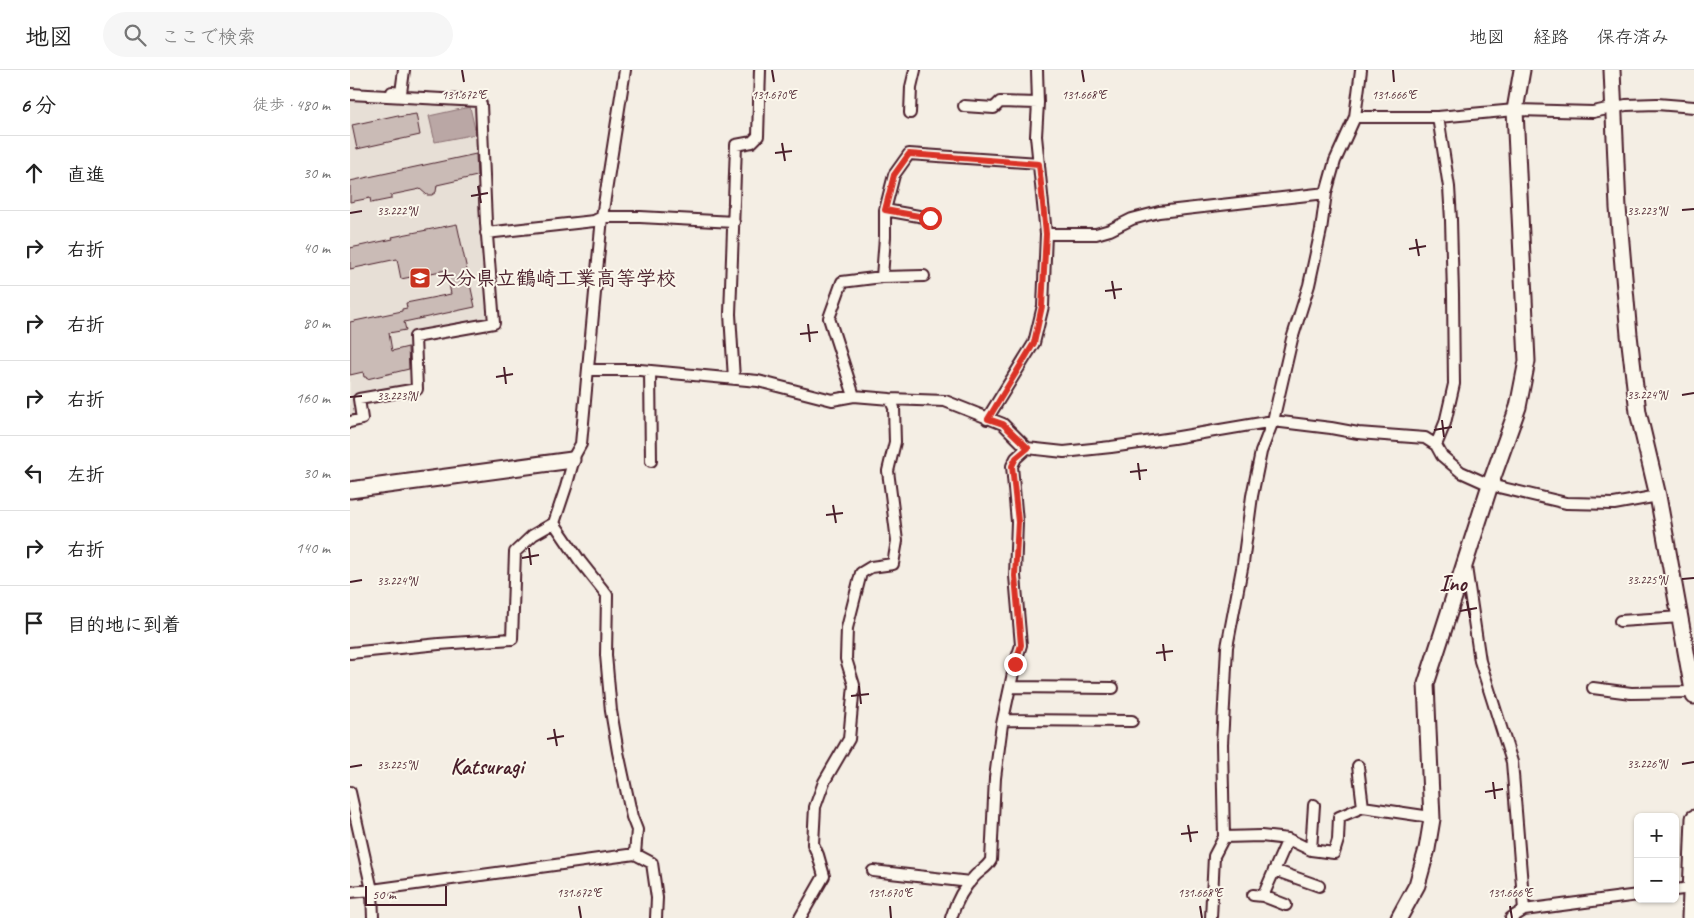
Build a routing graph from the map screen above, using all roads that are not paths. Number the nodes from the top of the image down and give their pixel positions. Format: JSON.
{"nodes":[{"id":1,"x":404,"y":70,"type":"edge"},
{"id":2,"x":625,"y":70,"type":"edge"},
{"id":3,"x":760,"y":70,"type":"edge"},
{"id":4,"x":915,"y":70,"type":"edge"},
{"id":5,"x":1037,"y":70,"type":"edge"},
{"id":6,"x":1361,"y":70,"type":"edge"},
{"id":7,"x":1522,"y":70,"type":"edge"},
{"id":8,"x":1612,"y":70,"type":"edge"},
{"id":9,"x":350,"y":88,"type":"edge"},
{"id":10,"x":350,"y":94,"type":"edge"},
{"id":11,"x":1038,"y":103,"type":"junction"},
{"id":12,"x":964,"y":106,"type":"dead end"},
{"id":13,"x":1694,"y":107,"type":"edge"},
{"id":14,"x":1614,"y":108,"type":"junction"},
{"id":15,"x":1515,"y":110,"type":"junction"},
{"id":16,"x":910,"y":113,"type":"dead end"},
{"id":17,"x":1355,"y":117,"type":"junction"},
{"id":18,"x":1438,"y":117,"type":"junction"},
{"id":19,"x":1039,"y":164,"type":"junction"},
{"id":20,"x":1326,"y":192,"type":"junction"},
{"id":21,"x":885,"y":210,"type":"junction"},
{"id":22,"x":602,"y":218,"type":"junction"},
{"id":23,"x":930,"y":218,"type":"dead end"},
{"id":24,"x":734,"y":222,"type":"junction"},
{"id":25,"x":486,"y":233,"type":"junction"},
{"id":26,"x":1046,"y":234,"type":"junction"},
{"id":27,"x":924,"y":276,"type":"dead end"},
{"id":28,"x":882,"y":277,"type":"junction"},
{"id":29,"x":589,"y":370,"type":"junction"},
{"id":30,"x":650,"y":371,"type":"junction"},
{"id":31,"x":734,"y":379,"type":"junction"},
{"id":32,"x":854,"y":396,"type":"junction"},
{"id":33,"x":890,"y":399,"type":"junction"},
{"id":34,"x":988,"y":419,"type":"junction"},
{"id":35,"x":1272,"y":421,"type":"junction"},
{"id":36,"x":350,"y":422,"type":"edge"},
{"id":37,"x":1436,"y":445,"type":"junction"},
{"id":38,"x":1028,"y":448,"type":"junction"},
{"id":39,"x":574,"y":455,"type":"junction"},
{"id":40,"x":651,"y":461,"type":"dead end"},
{"id":41,"x":1490,"y":486,"type":"junction"},
{"id":42,"x":350,"y":490,"type":"edge"},
{"id":43,"x":1658,"y":496,"type":"junction"},
{"id":44,"x":554,"y":523,"type":"junction"},
{"id":45,"x":1465,"y":562,"type":"junction"},
{"id":46,"x":1681,"y":617,"type":"junction"},
{"id":47,"x":1620,"y":621,"type":"dead end"},
{"id":48,"x":350,"y":653,"type":"edge"},
{"id":49,"x":1010,"y":687,"type":"junction"},
{"id":50,"x":1113,"y":688,"type":"dead end"},
{"id":51,"x":1592,"y":688,"type":"dead end"},
{"id":52,"x":1693,"y":692,"type":"edge"},
{"id":53,"x":1694,"y":696,"type":"edge"},
{"id":54,"x":1002,"y":720,"type":"junction"},
{"id":55,"x":1132,"y":721,"type":"dead end"},
{"id":56,"x":1358,"y":766,"type":"dead end"},
{"id":57,"x":350,"y":792,"type":"edge"},
{"id":58,"x":1314,"y":805,"type":"dead end"},
{"id":59,"x":1364,"y":807,"type":"junction"},
{"id":60,"x":1694,"y":818,"type":"edge"},
{"id":61,"x":1432,"y":819,"type":"junction"},
{"id":62,"x":1694,"y":833,"type":"edge"},
{"id":63,"x":1224,"y":838,"type":"junction"},
{"id":64,"x":1288,"y":840,"type":"junction"},
{"id":65,"x":1311,"y":850,"type":"junction"},
{"id":66,"x":635,"y":854,"type":"junction"},
{"id":67,"x":1274,"y":870,"type":"junction"},
{"id":68,"x":873,"y":871,"type":"dead end"},
{"id":69,"x":970,"y":882,"type":"junction"},
{"id":70,"x":1319,"y":886,"type":"dead end"},
{"id":71,"x":1691,"y":888,"type":"junction"},
{"id":72,"x":372,"y":890,"type":"junction"},
{"id":73,"x":1679,"y":890,"type":"edge"},
{"id":74,"x":350,"y":892,"type":"edge"},
{"id":75,"x":1634,"y":896,"type":"edge"},
{"id":76,"x":1286,"y":905,"type":"dead end"},
{"id":77,"x":1524,"y":910,"type":"junction"},
{"id":78,"x":373,"y":918,"type":"edge"},
{"id":79,"x":656,"y":918,"type":"edge"},
{"id":80,"x":800,"y":918,"type":"edge"},
{"id":81,"x":951,"y":918,"type":"edge"},
{"id":82,"x":1211,"y":918,"type":"edge"},
{"id":83,"x":1399,"y":918,"type":"edge"},
{"id":84,"x":1511,"y":918,"type":"edge"},
{"id":85,"x":1690,"y":918,"type":"edge"}],
"edges":[{"from":1,"to":9,"type":"street"},
{"from":2,"to":22,"type":"street"},
{"from":3,"to":24,"type":"street"},
{"from":4,"to":16,"type":"street"},
{"from":5,"to":11,"type":"street"},
{"from":6,"to":17,"type":"street"},
{"from":7,"to":15,"type":"street"},
{"from":8,"to":14,"type":"street"},
{"from":10,"to":25,"type":"street"},
{"from":11,"to":12,"type":"street"},
{"from":11,"to":19,"type":"street"},
{"from":13,"to":14,"type":"street"},
{"from":14,"to":15,"type":"street"},
{"from":14,"to":43,"type":"street"},
{"from":15,"to":18,"type":"street"},
{"from":15,"to":41,"type":"street"},
{"from":17,"to":18,"type":"street"},
{"from":17,"to":20,"type":"street"},
{"from":18,"to":37,"type":"street"},
{"from":19,"to":21,"type":"street"},
{"from":19,"to":26,"type":"street"},
{"from":20,"to":26,"type":"street"},
{"from":20,"to":35,"type":"street"},
{"from":21,"to":23,"type":"street"},
{"from":21,"to":28,"type":"street"},
{"from":22,"to":24,"type":"street"},
{"from":22,"to":25,"type":"street"},
{"from":22,"to":29,"type":"street"},
{"from":24,"to":31,"type":"street"},
{"from":25,"to":36,"type":"street"},
{"from":26,"to":34,"type":"street"},
{"from":27,"to":28,"type":"street"},
{"from":28,"to":32,"type":"street"},
{"from":29,"to":30,"type":"street"},
{"from":29,"to":39,"type":"street"},
{"from":30,"to":31,"type":"street"},
{"from":30,"to":40,"type":"street"},
{"from":31,"to":32,"type":"street"},
{"from":32,"to":33,"type":"street"},
{"from":33,"to":34,"type":"street"},
{"from":33,"to":80,"type":"street"},
{"from":34,"to":38,"type":"street"},
{"from":35,"to":37,"type":"street"},
{"from":35,"to":38,"type":"street"},
{"from":35,"to":63,"type":"street"},
{"from":37,"to":41,"type":"street"},
{"from":38,"to":49,"type":"street"},
{"from":39,"to":42,"type":"street"},
{"from":39,"to":44,"type":"street"},
{"from":41,"to":43,"type":"street"},
{"from":41,"to":45,"type":"street"},
{"from":43,"to":46,"type":"street"},
{"from":44,"to":48,"type":"street"},
{"from":44,"to":66,"type":"street"},
{"from":45,"to":61,"type":"street"},
{"from":45,"to":77,"type":"street"},
{"from":46,"to":47,"type":"street"},
{"from":46,"to":52,"type":"street"},
{"from":49,"to":50,"type":"street"},
{"from":49,"to":54,"type":"street"},
{"from":51,"to":52,"type":"street"},
{"from":52,"to":53,"type":"street"},
{"from":54,"to":55,"type":"street"},
{"from":54,"to":69,"type":"street"},
{"from":56,"to":59,"type":"street"},
{"from":57,"to":72,"type":"street"},
{"from":58,"to":65,"type":"street"},
{"from":59,"to":61,"type":"street"},
{"from":59,"to":65,"type":"street"},
{"from":60,"to":62,"type":"street"},
{"from":61,"to":83,"type":"street"},
{"from":62,"to":71,"type":"street"},
{"from":63,"to":64,"type":"street"},
{"from":63,"to":82,"type":"street"},
{"from":64,"to":65,"type":"street"},
{"from":64,"to":67,"type":"street"},
{"from":66,"to":72,"type":"street"},
{"from":66,"to":79,"type":"street"},
{"from":67,"to":70,"type":"street"},
{"from":67,"to":76,"type":"street"},
{"from":68,"to":69,"type":"street"},
{"from":69,"to":81,"type":"street"},
{"from":71,"to":73,"type":"street"},
{"from":71,"to":85,"type":"street"},
{"from":72,"to":74,"type":"street"},
{"from":72,"to":78,"type":"street"},
{"from":75,"to":77,"type":"street"},
{"from":77,"to":84,"type":"street"}]}
